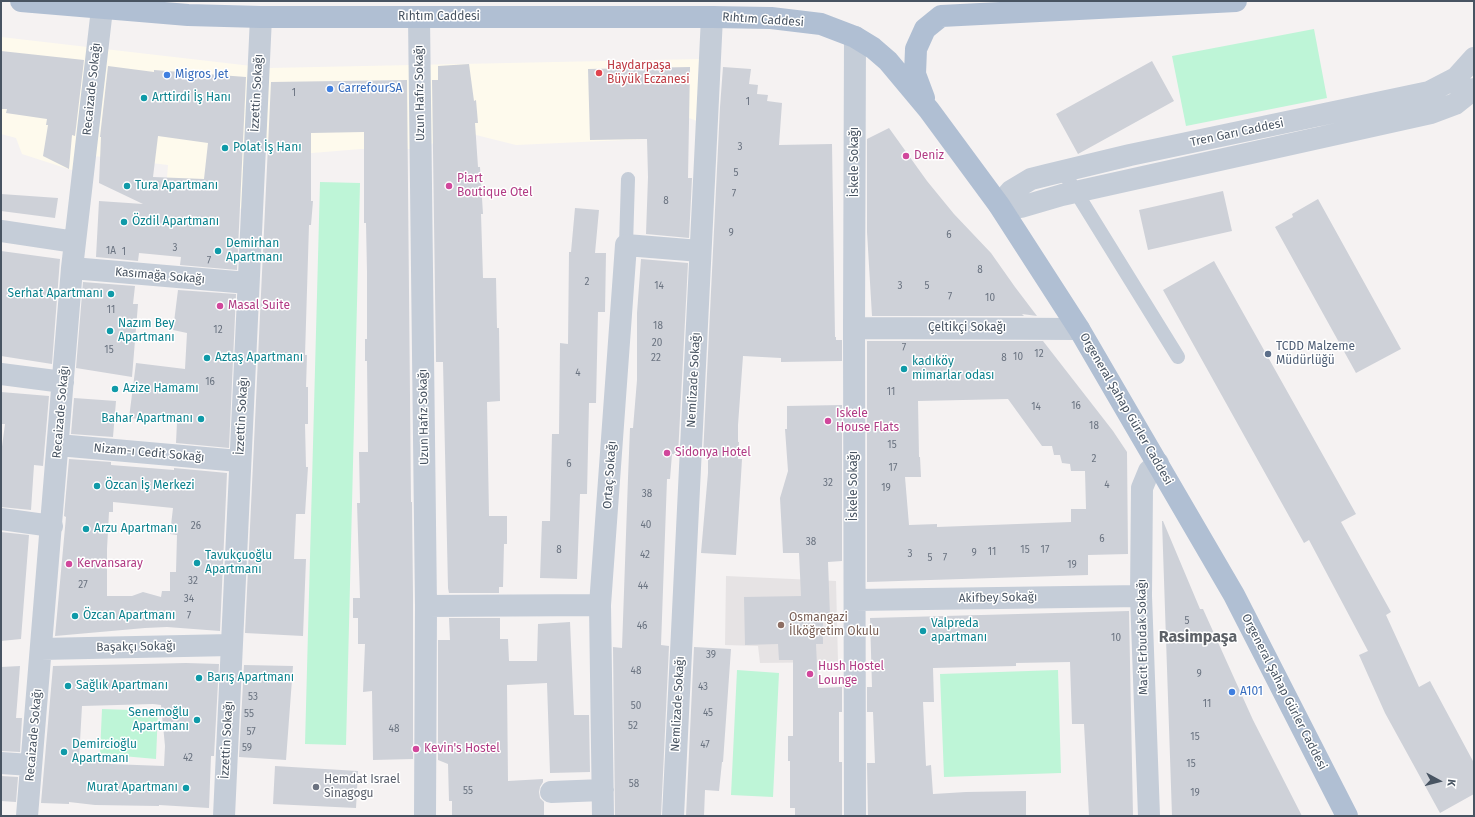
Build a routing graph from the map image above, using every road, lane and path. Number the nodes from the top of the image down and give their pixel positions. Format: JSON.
{"nodes":[{"id":1,"x":21,"y":1,"type":"edge"},
{"id":2,"x":1236,"y":1,"type":"edge"},
{"id":3,"x":102,"y":9,"type":"junction"},
{"id":4,"x":261,"y":17,"type":"junction"},
{"id":5,"x":419,"y":17,"type":"junction"},
{"id":6,"x":712,"y":17,"type":"junction"},
{"id":7,"x":856,"y":37,"type":"junction"},
{"id":8,"x":1474,"y":58,"type":"edge"},
{"id":9,"x":1474,"y":89,"type":"edge"},
{"id":10,"x":929,"y":110,"type":"junction"},
{"id":11,"x":1062,"y":171,"type":"junction"},
{"id":12,"x":628,"y":179,"type":"dead end"},
{"id":13,"x":1076,"y":192,"type":"junction"},
{"id":14,"x":999,"y":205,"type":"junction"},
{"id":15,"x":1,"y":231,"type":"edge"},
{"id":16,"x":75,"y":242,"type":"junction"},
{"id":17,"x":626,"y":245,"type":"junction"},
{"id":18,"x":700,"y":251,"type":"junction"},
{"id":19,"x":72,"y":268,"type":"junction"},
{"id":20,"x":248,"y":283,"type":"junction"},
{"id":21,"x":854,"y":328,"type":"junction"},
{"id":22,"x":1079,"y":329,"type":"junction"},
{"id":23,"x":1178,"y":357,"type":"dead end"},
{"id":24,"x":1,"y":374,"type":"edge"},
{"id":25,"x":64,"y":382,"type":"junction"},
{"id":26,"x":58,"y":445,"type":"junction"},
{"id":27,"x":240,"y":462,"type":"junction"},
{"id":28,"x":1158,"y":463,"type":"junction"},
{"id":29,"x":1,"y":519,"type":"edge"},
{"id":30,"x":52,"y":526,"type":"junction"},
{"id":31,"x":1141,"y":596,"type":"junction"},
{"id":32,"x":855,"y":600,"type":"junction"},
{"id":33,"x":600,"y":605,"type":"junction"},
{"id":34,"x":426,"y":606,"type":"junction"},
{"id":35,"x":231,"y":645,"type":"junction"},
{"id":36,"x":41,"y":649,"type":"junction"},
{"id":37,"x":1,"y":763,"type":"edge"},
{"id":38,"x":31,"y":765,"type":"junction"},
{"id":39,"x":603,"y":790,"type":"junction"},
{"id":40,"x":552,"y":792,"type":"dead end"},
{"id":41,"x":27,"y":816,"type":"edge"},
{"id":42,"x":224,"y":816,"type":"edge"},
{"id":43,"x":425,"y":816,"type":"edge"},
{"id":44,"x":603,"y":816,"type":"edge"},
{"id":45,"x":673,"y":816,"type":"edge"},
{"id":46,"x":855,"y":816,"type":"edge"},
{"id":47,"x":1149,"y":816,"type":"edge"},
{"id":48,"x":1347,"y":816,"type":"edge"}],
"edges":[{"from":1,"to":3,"type":"main road","name":"Rıhtım Caddesi"},
{"from":2,"to":10,"type":"main road"},
{"from":3,"to":4,"type":"main road","name":"Rıhtım Caddesi"},
{"from":3,"to":16,"type":"street","name":"Recaizade Sokağı"},
{"from":4,"to":5,"type":"main road","name":"Rıhtım Caddesi"},
{"from":4,"to":20,"type":"street","name":"İzzettin Sokağı"},
{"from":5,"to":6,"type":"main road","name":"Rıhtım Caddesi"},
{"from":5,"to":34,"type":"street","name":"Uzun Hafız Sokağı"},
{"from":6,"to":7,"type":"main road","name":"Rıhtım Caddesi"},
{"from":6,"to":18,"type":"street","name":"Nemlizade Sokağı"},
{"from":7,"to":10,"type":"main road","name":"Orgeneral Şahap Gürler Caddesi"},
{"from":7,"to":21,"type":"street","name":"İskele Sokağı"},
{"from":8,"to":11,"type":"street","name":"Tren Garı Caddesi"},
{"from":9,"to":13,"type":"street"},
{"from":10,"to":14,"type":"main road","name":"Orgeneral Şahap Gürler Caddesi"},
{"from":11,"to":13,"type":"lane"},
{"from":11,"to":14,"type":"street","name":"Tren Garı Caddesi"},
{"from":12,"to":17,"type":"lane"},
{"from":13,"to":14,"type":"street"},
{"from":13,"to":23,"type":"lane"},
{"from":14,"to":22,"type":"main road","name":"Orgeneral Şahap Gürler Caddesi"},
{"from":15,"to":16,"type":"street"},
{"from":16,"to":19,"type":"street","name":"Recaizade Sokağı"},
{"from":17,"to":18,"type":"street"},
{"from":17,"to":33,"type":"street","name":"Ortaç Sokağı"},
{"from":18,"to":45,"type":"street","name":"Nemlizade Sokağı"},
{"from":19,"to":20,"type":"street","name":"Kasımağa Sokağı"},
{"from":19,"to":25,"type":"street","name":"Recaizade Sokağı"},
{"from":20,"to":27,"type":"street","name":"İzzettin Sokağı"},
{"from":21,"to":22,"type":"street","name":"Çeltikçi Sokağı"},
{"from":21,"to":32,"type":"street","name":"İskele Sokağı"},
{"from":22,"to":28,"type":"main road","name":"Orgeneral Şahap Gürler Caddesi"},
{"from":24,"to":25,"type":"street"},
{"from":25,"to":26,"type":"street","name":"Recaizade Sokağı"},
{"from":26,"to":27,"type":"street","name":"Nizam-ı Cedit Sokağı"},
{"from":26,"to":30,"type":"street","name":"Recaizade Sokağı"},
{"from":27,"to":35,"type":"street","name":"İzzettin Sokağı"},
{"from":28,"to":31,"type":"street","name":"Macit Erbudak Sokağı"},
{"from":28,"to":48,"type":"main road","name":"Orgeneral Şahap Gürler Caddesi"},
{"from":29,"to":30,"type":"street"},
{"from":30,"to":36,"type":"street","name":"Recaizade Sokağı"},
{"from":31,"to":32,"type":"street","name":"Akifbey Sokağı"},
{"from":31,"to":47,"type":"street","name":"Macit Erbudak Sokağı"},
{"from":32,"to":46,"type":"street","name":"İskele Sokağı"},
{"from":33,"to":34,"type":"street"},
{"from":33,"to":39,"type":"street","name":"Ortaç Sokağı"},
{"from":34,"to":43,"type":"street","name":"Uzun Hafız Sokağı"},
{"from":35,"to":36,"type":"street","name":"Başakçı Sokağı"},
{"from":35,"to":42,"type":"street","name":"İzzettin Sokağı"},
{"from":36,"to":38,"type":"street","name":"Recaizade Sokağı"},
{"from":37,"to":38,"type":"street"},
{"from":38,"to":41,"type":"street","name":"Recaizade Sokağı"},
{"from":39,"to":40,"type":"street"},
{"from":39,"to":44,"type":"street","name":"Ortaç Sokağı"}]}
